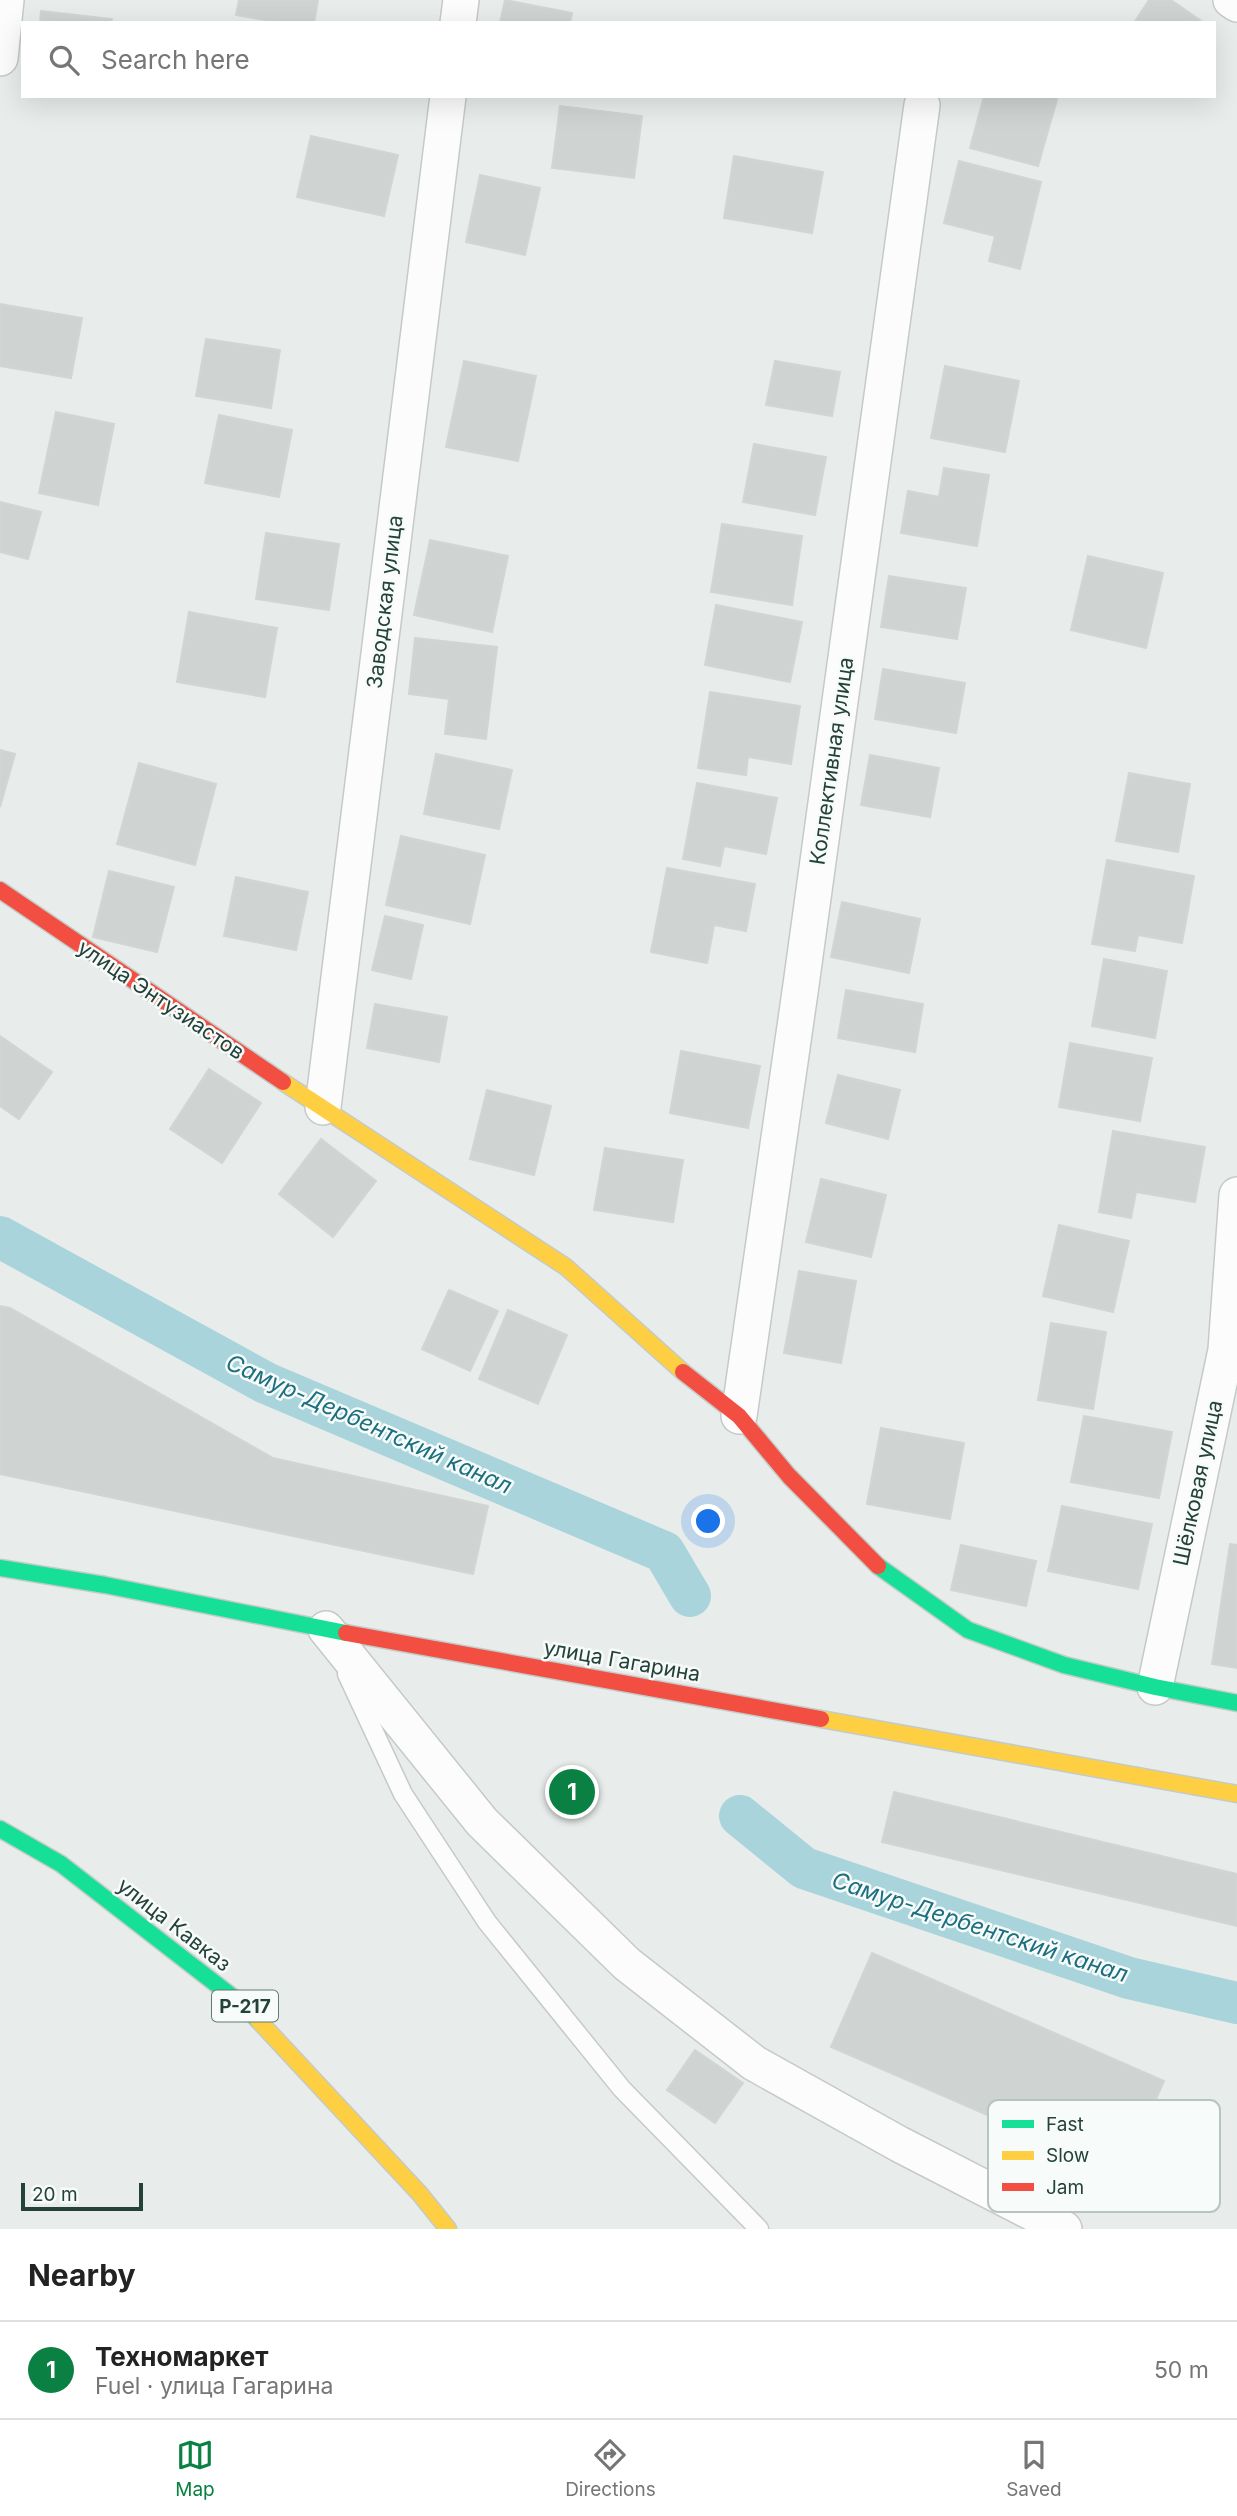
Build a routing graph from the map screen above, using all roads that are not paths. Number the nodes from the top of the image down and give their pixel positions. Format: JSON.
{"nodes":[{"id":1,"x":6,"y":0,"type":"edge"},
{"id":2,"x":461,"y":0,"type":"edge"},
{"id":3,"x":1231,"y":0,"type":"edge"},
{"id":4,"x":1237,"y":4,"type":"edge"},
{"id":5,"x":458,"y":21,"type":"edge"},
{"id":6,"x":0,"y":58,"type":"edge"},
{"id":7,"x":448,"y":98,"type":"edge"},
{"id":8,"x":922,"y":105,"type":"dead end"},
{"id":9,"x":0,"y":890,"type":"edge"},
{"id":10,"x":323,"y":1107,"type":"junction"},
{"id":11,"x":1237,"y":1195,"type":"edge"},
{"id":12,"x":739,"y":1416,"type":"junction"},
{"id":13,"x":0,"y":1568,"type":"edge"},
{"id":14,"x":327,"y":1629,"type":"junction"},
{"id":15,"x":1155,"y":1687,"type":"junction"},
{"id":16,"x":1237,"y":1703,"type":"edge"},
{"id":17,"x":1237,"y":1794,"type":"edge"},
{"id":18,"x":0,"y":1829,"type":"edge"},
{"id":19,"x":988,"y":2190,"type":"edge"},
{"id":20,"x":1031,"y":2212,"type":"edge"},
{"id":21,"x":448,"y":2229,"type":"edge"},
{"id":22,"x":760,"y":2229,"type":"edge"},
{"id":23,"x":1064,"y":2229,"type":"edge"}],
"edges":[{"from":1,"to":6,"type":"street"},
{"from":2,"to":5,"type":"street"},
{"from":3,"to":4,"type":"street"},
{"from":7,"to":10,"type":"street","name":"Заводская улица"},
{"from":8,"to":12,"type":"street","name":"Коллективная улица"},
{"from":9,"to":10,"type":"main road","name":"улица Энтузиастов"},
{"from":10,"to":12,"type":"main road","name":"улица Энтузиастов"},
{"from":11,"to":15,"type":"street","name":"Шёлковая улица"},
{"from":12,"to":15,"type":"main road","name":"улица Энтузиастов"},
{"from":13,"to":14,"type":"main road","name":"улица Гагарина"},
{"from":14,"to":17,"type":"main road","name":"улица Гагарина"},
{"from":14,"to":19,"type":"street"},
{"from":14,"to":22,"type":"lane"},
{"from":15,"to":16,"type":"main road","name":"улица Энтузиастов"},
{"from":18,"to":21,"type":"main road","name":"улица Кавказ","number":"Р-217"},
{"from":20,"to":23,"type":"street"}]}
